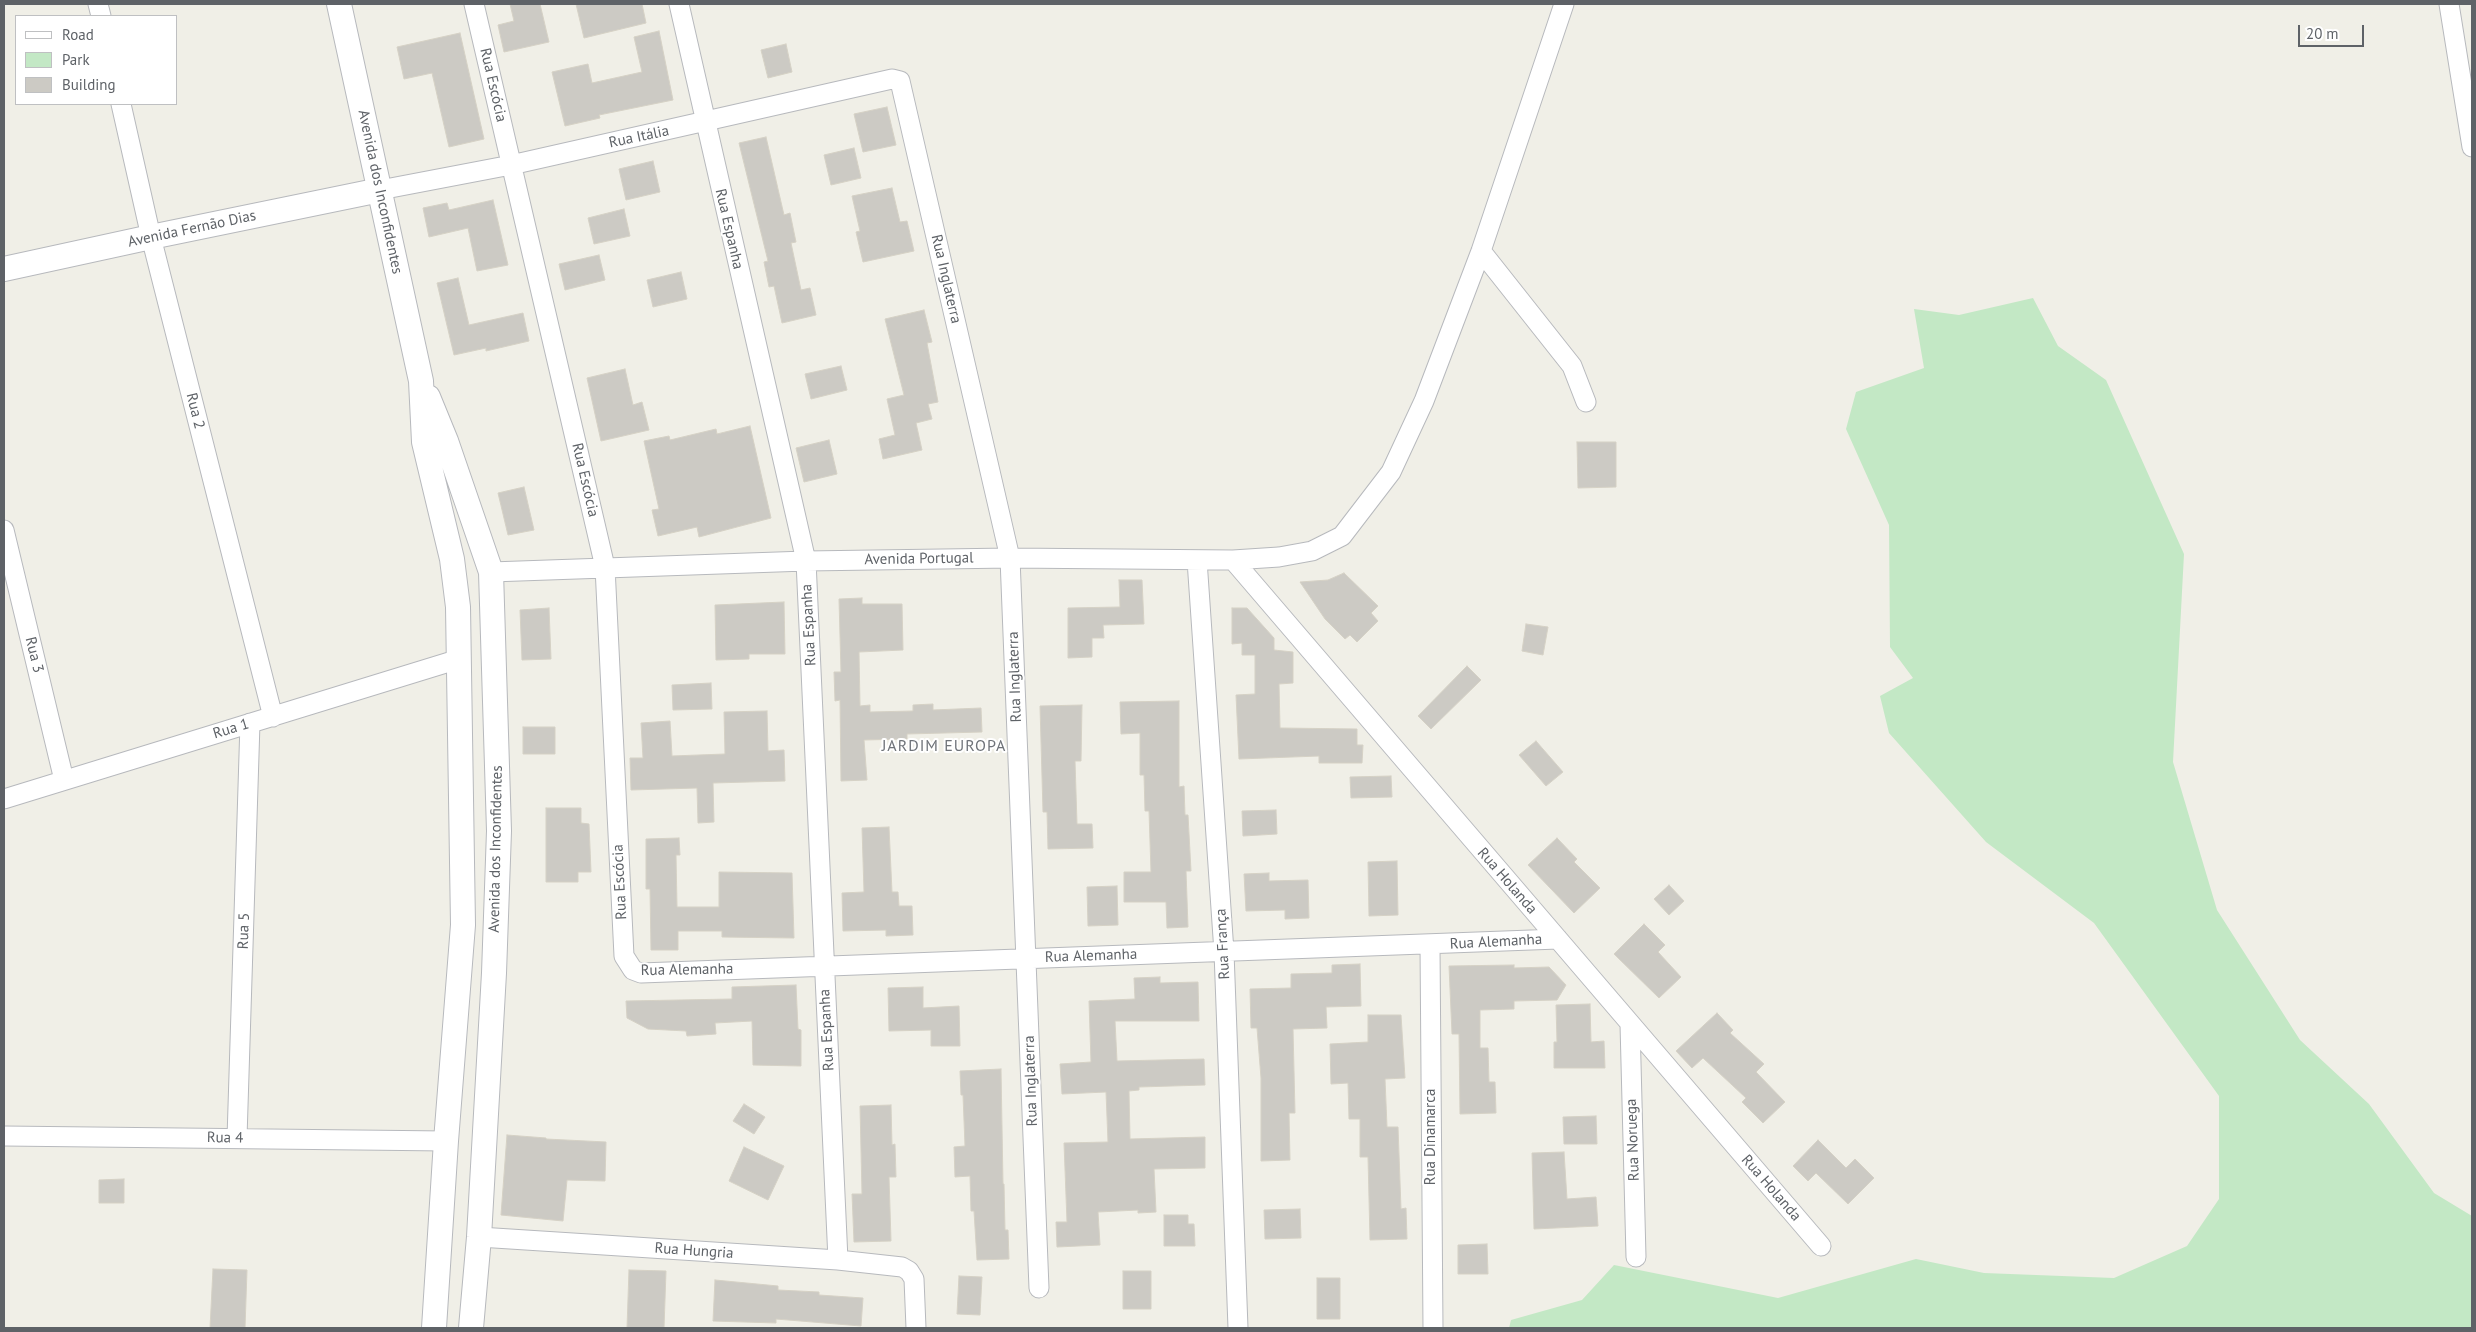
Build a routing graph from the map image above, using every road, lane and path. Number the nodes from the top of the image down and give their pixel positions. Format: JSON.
{"nodes":[{"id":1,"x":339,"y":4,"type":"edge"},
{"id":2,"x":474,"y":4,"type":"edge"},
{"id":3,"x":678,"y":4,"type":"edge"},
{"id":4,"x":1564,"y":4,"type":"edge"},
{"id":5,"x":2449,"y":4,"type":"edge"},
{"id":6,"x":897,"y":79,"type":"joint"},
{"id":7,"x":121,"y":105,"type":"edge"},
{"id":8,"x":704,"y":122,"type":"junction"},
{"id":9,"x":2472,"y":147,"type":"edge"},
{"id":10,"x":511,"y":165,"type":"junction"},
{"id":11,"x":380,"y":190,"type":"junction"},
{"id":12,"x":152,"y":237,"type":"junction"},
{"id":13,"x":1481,"y":251,"type":"junction"},
{"id":14,"x":4,"y":270,"type":"edge"},
{"id":15,"x":421,"y":381,"type":"junction"},
{"id":16,"x":1586,"y":402,"type":"dead end"},
{"id":17,"x":4,"y":530,"type":"edge"},
{"id":18,"x":1010,"y":558,"type":"junction"},
{"id":19,"x":1197,"y":560,"type":"junction"},
{"id":20,"x":1233,"y":560,"type":"junction"},
{"id":21,"x":806,"y":561,"type":"junction"},
{"id":22,"x":606,"y":567,"type":"junction"},
{"id":23,"x":491,"y":572,"type":"junction"},
{"id":24,"x":459,"y":659,"type":"junction"},
{"id":25,"x":273,"y":717,"type":"junction"},
{"id":26,"x":250,"y":723,"type":"junction"},
{"id":27,"x":64,"y":780,"type":"junction"},
{"id":28,"x":4,"y":799,"type":"edge"},
{"id":29,"x":1558,"y":939,"type":"junction"},
{"id":30,"x":1430,"y":946,"type":"junction"},
{"id":31,"x":1224,"y":952,"type":"junction"},
{"id":32,"x":1026,"y":958,"type":"junction"},
{"id":33,"x":628,"y":965,"type":"joint"},
{"id":34,"x":824,"y":965,"type":"junction"},
{"id":35,"x":1630,"y":1024,"type":"junction"},
{"id":36,"x":4,"y":1136,"type":"edge"},
{"id":37,"x":238,"y":1138,"type":"junction"},
{"id":38,"x":446,"y":1141,"type":"junction"},
{"id":39,"x":478,"y":1237,"type":"junction"},
{"id":40,"x":1821,"y":1246,"type":"dead end"},
{"id":41,"x":1636,"y":1257,"type":"dead end"},
{"id":42,"x":838,"y":1260,"type":"junction"},
{"id":43,"x":1039,"y":1288,"type":"dead end"},
{"id":44,"x":434,"y":1328,"type":"edge"},
{"id":45,"x":471,"y":1328,"type":"edge"},
{"id":46,"x":916,"y":1328,"type":"edge"},
{"id":47,"x":1238,"y":1328,"type":"edge"},
{"id":48,"x":1433,"y":1328,"type":"edge"}],
"edges":[{"from":1,"to":11,"type":"street","name":"Avenida dos Inconfidentes"},
{"from":2,"to":10,"type":"street","name":"Rua Escócia"},
{"from":3,"to":8,"type":"street","name":"Rua Espanha"},
{"from":4,"to":13,"type":"street"},
{"from":5,"to":9,"type":"street"},
{"from":6,"to":8,"type":"street","name":"Rua Itália"},
{"from":6,"to":18,"type":"street","name":"Rua Inglaterra"},
{"from":7,"to":12,"type":"street","name":"Rua 2"},
{"from":8,"to":10,"type":"street","name":"Rua Itália"},
{"from":8,"to":21,"type":"street","name":"Rua Espanha"},
{"from":10,"to":11,"type":"street","name":"Rua Itália"},
{"from":10,"to":22,"type":"street","name":"Rua Escócia"},
{"from":11,"to":12,"type":"street","name":"Avenida Fernão Dias"},
{"from":11,"to":15,"type":"street","name":"Avenida dos Inconfidentes"},
{"from":12,"to":14,"type":"street","name":"Avenida Fernão Dias"},
{"from":12,"to":25,"type":"street","name":"Rua 2"},
{"from":13,"to":16,"type":"street"},
{"from":13,"to":20,"type":"street","name":"Avenida Portugal"},
{"from":15,"to":23,"type":"street","name":"Avenida dos Inconfidentes"},
{"from":15,"to":24,"type":"street","name":"Avenida dos Inconfidentes"},
{"from":17,"to":27,"type":"street","name":"Rua 3"},
{"from":18,"to":19,"type":"street","name":"Avenida Portugal"},
{"from":18,"to":21,"type":"street","name":"Avenida Portugal"},
{"from":18,"to":32,"type":"street","name":"Rua Inglaterra"},
{"from":19,"to":20,"type":"street","name":"Avenida Portugal"},
{"from":19,"to":31,"type":"street","name":"Rua França"},
{"from":20,"to":29,"type":"street","name":"Rua Holanda"},
{"from":21,"to":22,"type":"street","name":"Avenida Portugal"},
{"from":21,"to":34,"type":"street","name":"Rua Espanha"},
{"from":22,"to":23,"type":"street","name":"Avenida Portugal"},
{"from":22,"to":33,"type":"street","name":"Rua Escócia"},
{"from":23,"to":39,"type":"street","name":"Avenida dos Inconfidentes"},
{"from":24,"to":25,"type":"street","name":"Rua 1"},
{"from":24,"to":38,"type":"street","name":"Avenida dos Inconfidentes"},
{"from":25,"to":26,"type":"street","name":"Rua 1"},
{"from":26,"to":27,"type":"street","name":"Rua 1"},
{"from":26,"to":37,"type":"street","name":"Rua 5"},
{"from":27,"to":28,"type":"street","name":"Rua 1"},
{"from":29,"to":30,"type":"street","name":"Rua Alemanha"},
{"from":29,"to":35,"type":"street","name":"Rua Holanda"},
{"from":30,"to":31,"type":"street","name":"Rua Alemanha"},
{"from":30,"to":48,"type":"street","name":"Rua Dinamarca"},
{"from":31,"to":32,"type":"street","name":"Rua Alemanha"},
{"from":31,"to":47,"type":"street","name":"Rua França"},
{"from":32,"to":34,"type":"street","name":"Rua Alemanha"},
{"from":32,"to":43,"type":"street","name":"Rua Inglaterra"},
{"from":33,"to":34,"type":"street","name":"Rua Alemanha"},
{"from":34,"to":42,"type":"street","name":"Rua Espanha"},
{"from":35,"to":40,"type":"street","name":"Rua Holanda"},
{"from":35,"to":41,"type":"street","name":"Rua Noruega"},
{"from":36,"to":37,"type":"street","name":"Rua 4"},
{"from":37,"to":38,"type":"street","name":"Rua 4"},
{"from":38,"to":44,"type":"street","name":"Avenida dos Inconfidentes"},
{"from":39,"to":42,"type":"street","name":"Rua Hungria"},
{"from":39,"to":45,"type":"street","name":"Avenida dos Inconfidentes"},
{"from":42,"to":46,"type":"street","name":"Rua Hungria"}]}
